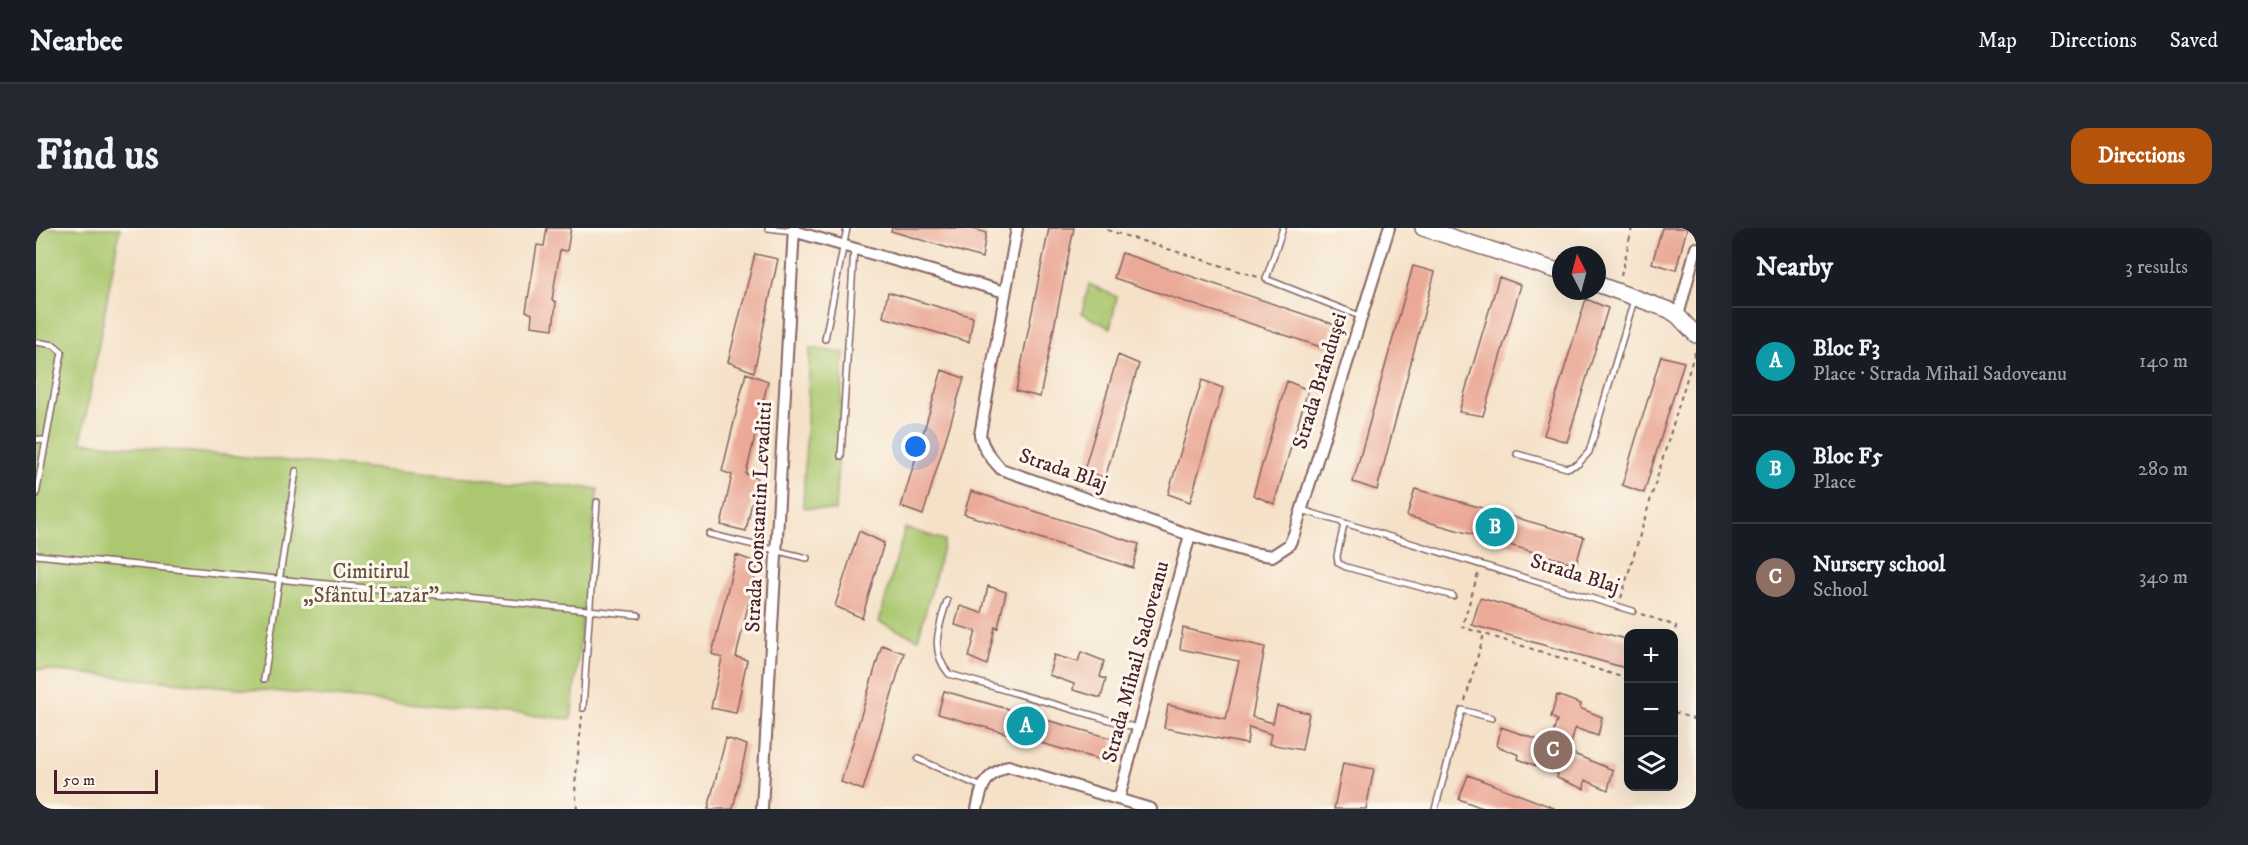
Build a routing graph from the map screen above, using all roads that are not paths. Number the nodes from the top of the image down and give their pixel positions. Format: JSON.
{"nodes":[{"id":1,"x":768,"y":228,"type":"edge"},
{"id":2,"x":847,"y":228,"type":"edge"},
{"id":3,"x":1017,"y":228,"type":"edge"},
{"id":4,"x":1283,"y":228,"type":"edge"},
{"id":5,"x":1389,"y":228,"type":"edge"},
{"id":6,"x":1423,"y":228,"type":"edge"},
{"id":7,"x":794,"y":230,"type":"edge"},
{"id":8,"x":843,"y":245,"type":"junction"},
{"id":9,"x":1696,"y":248,"type":"edge"},
{"id":10,"x":854,"y":249,"type":"junction"},
{"id":11,"x":1552,"y":269,"type":"edge"},
{"id":12,"x":1606,"y":287,"type":"edge"},
{"id":13,"x":1005,"y":292,"type":"junction"},
{"id":14,"x":1635,"y":296,"type":"junction"},
{"id":15,"x":1360,"y":316,"type":"junction"},
{"id":16,"x":1678,"y":316,"type":"junction"},
{"id":17,"x":1696,"y":335,"type":"edge"},
{"id":18,"x":825,"y":339,"type":"dead end"},
{"id":19,"x":36,"y":342,"type":"edge"},
{"id":20,"x":36,"y":439,"type":"edge"},
{"id":21,"x":46,"y":441,"type":"junction"},
{"id":22,"x":1517,"y":454,"type":"dead end"},
{"id":23,"x":841,"y":456,"type":"dead end"},
{"id":24,"x":296,"y":471,"type":"dead end"},
{"id":25,"x":36,"y":495,"type":"edge"},
{"id":26,"x":597,"y":502,"type":"dead end"},
{"id":27,"x":1301,"y":509,"type":"junction"},
{"id":28,"x":1344,"y":524,"type":"junction"},
{"id":29,"x":709,"y":534,"type":"dead end"},
{"id":30,"x":1190,"y":535,"type":"junction"},
{"id":31,"x":1289,"y":545,"type":"joint"},
{"id":32,"x":776,"y":552,"type":"junction"},
{"id":33,"x":36,"y":555,"type":"edge"},
{"id":34,"x":807,"y":558,"type":"dead end"},
{"id":35,"x":280,"y":579,"type":"junction"},
{"id":36,"x":1453,"y":596,"type":"dead end"},
{"id":37,"x":947,"y":601,"type":"dead end"},
{"id":38,"x":590,"y":610,"type":"junction"},
{"id":39,"x":1633,"y":611,"type":"road end"},
{"id":40,"x":638,"y":615,"type":"dead end"},
{"id":41,"x":264,"y":679,"type":"dead end"},
{"id":42,"x":583,"y":708,"type":"road end"},
{"id":43,"x":1492,"y":718,"type":"dead end"},
{"id":44,"x":1137,"y":728,"type":"junction"},
{"id":45,"x":918,"y":759,"type":"dead end"},
{"id":46,"x":982,"y":787,"type":"junction"},
{"id":47,"x":1119,"y":798,"type":"junction"},
{"id":48,"x":762,"y":809,"type":"edge"},
{"id":49,"x":978,"y":809,"type":"edge"},
{"id":50,"x":1151,"y":809,"type":"edge"},
{"id":51,"x":1435,"y":809,"type":"edge"}],
"edges":[{"from":1,"to":7,"type":"lane"},
{"from":2,"to":8,"type":"lane"},
{"from":3,"to":13,"type":"street","name":"Strada Blaj"},
{"from":4,"to":15,"type":"lane"},
{"from":5,"to":15,"type":"street","name":"Strada Brândușei"},
{"from":6,"to":11,"type":"street"},
{"from":7,"to":8,"type":"street"},
{"from":7,"to":32,"type":"street","name":"Strada Constantin Levaditti"},
{"from":8,"to":10,"type":"street"},
{"from":8,"to":18,"type":"lane"},
{"from":9,"to":16,"type":"street"},
{"from":10,"to":13,"type":"street"},
{"from":10,"to":23,"type":"lane"},
{"from":12,"to":14,"type":"street"},
{"from":13,"to":30,"type":"street","name":"Strada Blaj"},
{"from":14,"to":16,"type":"street"},
{"from":14,"to":22,"type":"lane"},
{"from":15,"to":27,"type":"street","name":"Strada Brândușei"},
{"from":16,"to":17,"type":"street"},
{"from":19,"to":21,"type":"lane"},
{"from":20,"to":21,"type":"lane"},
{"from":21,"to":25,"type":"lane"},
{"from":24,"to":35,"type":"lane"},
{"from":26,"to":38,"type":"lane"},
{"from":27,"to":28,"type":"lane","name":"Strada Blaj"},
{"from":27,"to":31,"type":"street","name":"Strada Brândușei"},
{"from":28,"to":36,"type":"lane"},
{"from":28,"to":39,"type":"lane","name":"Strada Blaj"},
{"from":29,"to":32,"type":"lane"},
{"from":30,"to":31,"type":"street","name":"Strada Blaj"},
{"from":30,"to":44,"type":"street","name":"Strada Mihail Sadoveanu"},
{"from":32,"to":34,"type":"lane"},
{"from":32,"to":48,"type":"street","name":"Strada Constantin Levaditti"},
{"from":33,"to":35,"type":"lane"},
{"from":35,"to":38,"type":"lane"},
{"from":35,"to":41,"type":"lane"},
{"from":37,"to":44,"type":"lane"},
{"from":38,"to":40,"type":"lane"},
{"from":38,"to":42,"type":"lane"},
{"from":43,"to":51,"type":"lane"},
{"from":44,"to":47,"type":"street","name":"Strada Mihail Sadoveanu"},
{"from":45,"to":46,"type":"lane"},
{"from":46,"to":47,"type":"street"},
{"from":46,"to":49,"type":"street"},
{"from":47,"to":50,"type":"street"}]}
